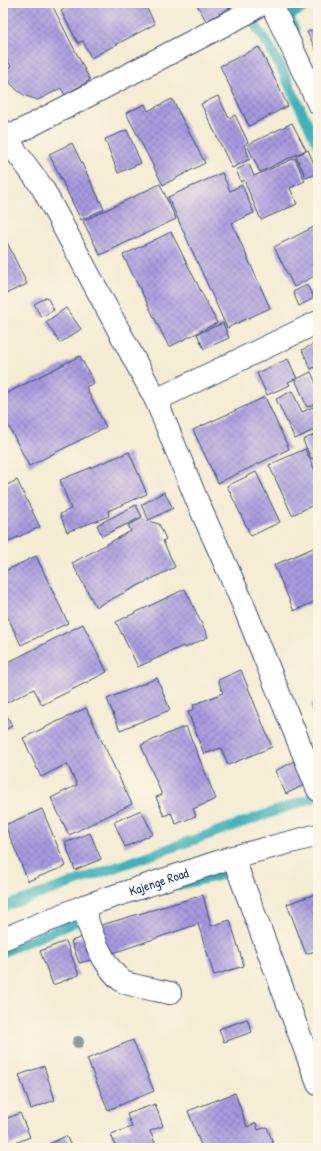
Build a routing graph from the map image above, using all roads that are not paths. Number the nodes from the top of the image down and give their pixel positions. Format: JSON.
{"nodes":[{"id":1,"x":263,"y":3,"type":"edge"},
{"id":2,"x":271,"y":3,"type":"edge"},
{"id":3,"x":318,"y":103,"type":"edge"},
{"id":4,"x":4,"y":137,"type":"edge"},
{"id":5,"x":318,"y":322,"type":"edge"},
{"id":6,"x":156,"y":400,"type":"junction"},
{"id":7,"x":318,"y":790,"type":"edge"},
{"id":8,"x":318,"y":835,"type":"edge"},
{"id":9,"x":233,"y":857,"type":"junction"},
{"id":10,"x":84,"y":906,"type":"junction"},
{"id":11,"x":3,"y":939,"type":"edge"},
{"id":12,"x":170,"y":993,"type":"dead end"},
{"id":13,"x":318,"y":1084,"type":"edge"}],
"edges":[{"from":1,"to":4,"type":"street"},
{"from":2,"to":3,"type":"street"},
{"from":4,"to":6,"type":"street"},
{"from":5,"to":6,"type":"street"},
{"from":6,"to":7,"type":"street"},
{"from":8,"to":9,"type":"street","name":"Kajenge Road"},
{"from":9,"to":10,"type":"street","name":"Kajenge Road"},
{"from":9,"to":13,"type":"street"},
{"from":10,"to":11,"type":"street","name":"Kajenge Road"},
{"from":10,"to":12,"type":"street"}]}
